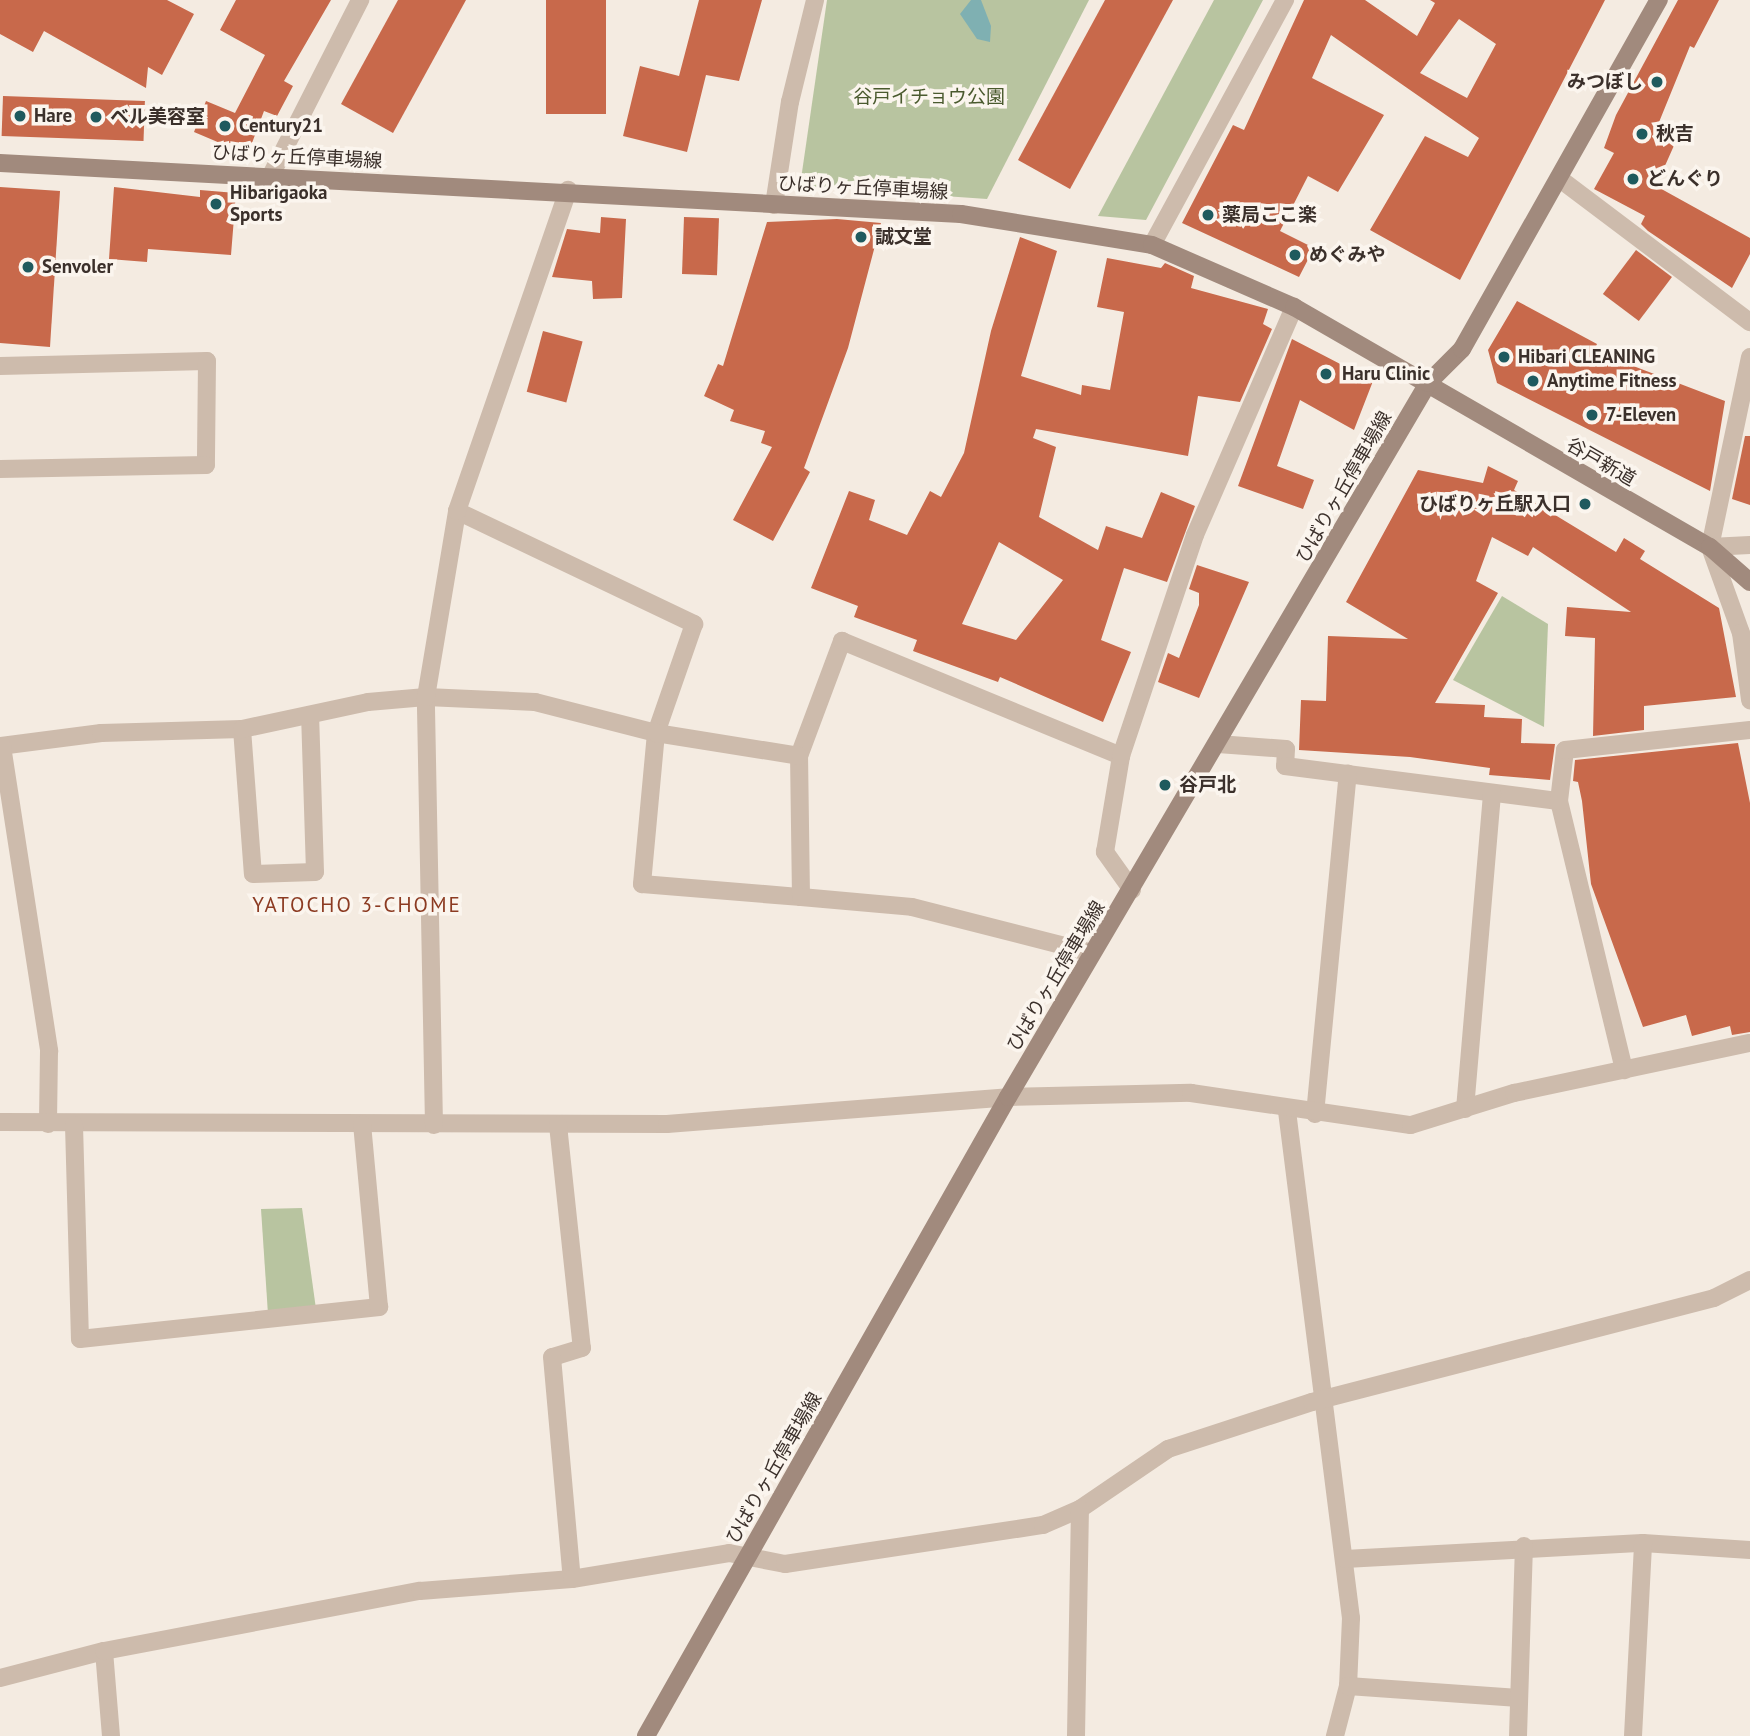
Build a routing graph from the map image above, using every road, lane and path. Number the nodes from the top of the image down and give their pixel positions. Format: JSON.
{"nodes":[{"id":1,"x":360,"y":0,"type":"edge"},
{"id":2,"x":815,"y":0,"type":"edge"},
{"id":3,"x":1285,"y":0,"type":"edge"},
{"id":4,"x":1659,"y":0,"type":"edge"},
{"id":5,"x":0,"y":163,"type":"edge"},
{"id":6,"x":270,"y":177,"type":"junction"},
{"id":7,"x":1560,"y":179,"type":"junction"},
{"id":8,"x":568,"y":190,"type":"junction"},
{"id":9,"x":774,"y":205,"type":"junction"},
{"id":10,"x":1152,"y":245,"type":"junction"},
{"id":11,"x":1294,"y":307,"type":"junction"},
{"id":12,"x":1750,"y":322,"type":"edge"},
{"id":13,"x":1750,"y":357,"type":"edge"},
{"id":14,"x":0,"y":366,"type":"edge"},
{"id":15,"x":1428,"y":383,"type":"junction"},
{"id":16,"x":0,"y":469,"type":"edge"},
{"id":17,"x":457,"y":511,"type":"junction"},
{"id":18,"x":1750,"y":545,"type":"edge"},
{"id":19,"x":1710,"y":547,"type":"junction"},
{"id":20,"x":1750,"y":582,"type":"edge"},
{"id":21,"x":425,"y":697,"type":"junction"},
{"id":22,"x":1750,"y":700,"type":"edge"},
{"id":23,"x":310,"y":717,"type":"junction"},
{"id":24,"x":242,"y":729,"type":"junction"},
{"id":25,"x":1750,"y":730,"type":"edge"},
{"id":26,"x":656,"y":733,"type":"junction"},
{"id":27,"x":1218,"y":744,"type":"junction"},
{"id":28,"x":1,"y":746,"type":"edge"},
{"id":29,"x":1121,"y":756,"type":"junction"},
{"id":30,"x":799,"y":757,"type":"junction"},
{"id":31,"x":1348,"y":774,"type":"junction"},
{"id":32,"x":1492,"y":793,"type":"junction"},
{"id":33,"x":1559,"y":801,"type":"junction"},
{"id":34,"x":1132,"y":890,"type":"junction"},
{"id":35,"x":801,"y":897,"type":"junction"},
{"id":36,"x":1092,"y":953,"type":"junction"},
{"id":37,"x":1750,"y":1044,"type":"edge"},
{"id":38,"x":1625,"y":1070,"type":"junction"},
{"id":39,"x":1008,"y":1097,"type":"junction"},
{"id":40,"x":1465,"y":1109,"type":"junction"},
{"id":41,"x":1287,"y":1111,"type":"junction"},
{"id":42,"x":1315,"y":1114,"type":"junction"},
{"id":43,"x":0,"y":1122,"type":"edge"},
{"id":44,"x":48,"y":1124,"type":"junction"},
{"id":45,"x":74,"y":1125,"type":"junction"},
{"id":46,"x":362,"y":1125,"type":"junction"},
{"id":47,"x":434,"y":1125,"type":"junction"},
{"id":48,"x":558,"y":1125,"type":"junction"},
{"id":49,"x":1750,"y":1280,"type":"edge"},
{"id":50,"x":1326,"y":1399,"type":"junction"},
{"id":51,"x":1080,"y":1509,"type":"junction"},
{"id":52,"x":1643,"y":1543,"type":"junction"},
{"id":53,"x":1524,"y":1546,"type":"junction"},
{"id":54,"x":1750,"y":1550,"type":"edge"},
{"id":55,"x":748,"y":1556,"type":"junction"},
{"id":56,"x":1345,"y":1559,"type":"junction"},
{"id":57,"x":572,"y":1579,"type":"junction"},
{"id":58,"x":104,"y":1651,"type":"junction"},
{"id":59,"x":0,"y":1678,"type":"edge"},
{"id":60,"x":1348,"y":1686,"type":"junction"},
{"id":61,"x":1519,"y":1698,"type":"junction"},
{"id":62,"x":111,"y":1736,"type":"edge"},
{"id":63,"x":646,"y":1736,"type":"edge"},
{"id":64,"x":1076,"y":1736,"type":"edge"},
{"id":65,"x":1335,"y":1736,"type":"edge"},
{"id":66,"x":1518,"y":1736,"type":"edge"},
{"id":67,"x":1633,"y":1736,"type":"edge"}],
"edges":[{"from":1,"to":6,"type":"street"},
{"from":2,"to":9,"type":"street"},
{"from":3,"to":10,"type":"street"},
{"from":4,"to":7,"type":"main road"},
{"from":5,"to":6,"type":"main road","name":"ひばりヶ丘停車場線"},
{"from":6,"to":8,"type":"main road","name":"ひばりヶ丘停車場線"},
{"from":7,"to":12,"type":"street"},
{"from":7,"to":15,"type":"main road"},
{"from":8,"to":9,"type":"main road","name":"ひばりヶ丘停車場線"},
{"from":8,"to":17,"type":"street"},
{"from":9,"to":10,"type":"main road","name":"ひばりヶ丘停車場線"},
{"from":10,"to":11,"type":"main road","name":"ひばりヶ丘停車場線"},
{"from":11,"to":15,"type":"main road","name":"ひばりヶ丘停車場線"},
{"from":11,"to":29,"type":"street"},
{"from":13,"to":19,"type":"street"},
{"from":14,"to":16,"type":"street"},
{"from":15,"to":19,"type":"main road","name":"谷戸新道"},
{"from":15,"to":27,"type":"main road","name":"ひばりヶ丘停車場線"},
{"from":17,"to":21,"type":"street"},
{"from":17,"to":26,"type":"street"},
{"from":18,"to":19,"type":"street"},
{"from":19,"to":20,"type":"main road","name":"谷戸新道"},
{"from":19,"to":22,"type":"street"},
{"from":21,"to":23,"type":"street"},
{"from":21,"to":26,"type":"street"},
{"from":21,"to":47,"type":"street"},
{"from":23,"to":24,"type":"street"},
{"from":23,"to":24,"type":"street"},
{"from":24,"to":28,"type":"street"},
{"from":25,"to":33,"type":"street"},
{"from":26,"to":30,"type":"street"},
{"from":26,"to":35,"type":"street"},
{"from":27,"to":31,"type":"street"},
{"from":27,"to":34,"type":"main road","name":"ひばりヶ丘停車場線"},
{"from":28,"to":44,"type":"street"},
{"from":29,"to":30,"type":"street"},
{"from":29,"to":34,"type":"street"},
{"from":30,"to":35,"type":"street"},
{"from":31,"to":32,"type":"street"},
{"from":31,"to":42,"type":"street"},
{"from":32,"to":33,"type":"street"},
{"from":32,"to":40,"type":"street"},
{"from":33,"to":38,"type":"street"},
{"from":34,"to":36,"type":"main road","name":"ひばりヶ丘停車場線"},
{"from":35,"to":36,"type":"street"},
{"from":36,"to":39,"type":"main road","name":"ひばりヶ丘停車場線"},
{"from":37,"to":38,"type":"street"},
{"from":38,"to":40,"type":"street"},
{"from":39,"to":41,"type":"street"},
{"from":39,"to":48,"type":"street"},
{"from":39,"to":55,"type":"main road","name":"ひばりヶ丘停車場線"},
{"from":40,"to":42,"type":"street"},
{"from":41,"to":42,"type":"street"},
{"from":41,"to":50,"type":"street"},
{"from":43,"to":44,"type":"street"},
{"from":44,"to":45,"type":"street"},
{"from":45,"to":46,"type":"street"},
{"from":45,"to":46,"type":"street"},
{"from":46,"to":47,"type":"street"},
{"from":47,"to":48,"type":"street"},
{"from":48,"to":57,"type":"street"},
{"from":49,"to":50,"type":"street"},
{"from":50,"to":51,"type":"street"},
{"from":50,"to":56,"type":"street"},
{"from":51,"to":55,"type":"street"},
{"from":51,"to":64,"type":"street"},
{"from":52,"to":53,"type":"street"},
{"from":52,"to":54,"type":"street"},
{"from":52,"to":67,"type":"street"},
{"from":53,"to":56,"type":"street"},
{"from":53,"to":61,"type":"street"},
{"from":55,"to":57,"type":"street"},
{"from":55,"to":63,"type":"main road","name":"ひばりヶ丘停車場線"},
{"from":56,"to":60,"type":"street"},
{"from":57,"to":58,"type":"street"},
{"from":58,"to":59,"type":"street"},
{"from":58,"to":62,"type":"street"},
{"from":60,"to":61,"type":"street"},
{"from":60,"to":65,"type":"street"},
{"from":61,"to":66,"type":"street"}]}
